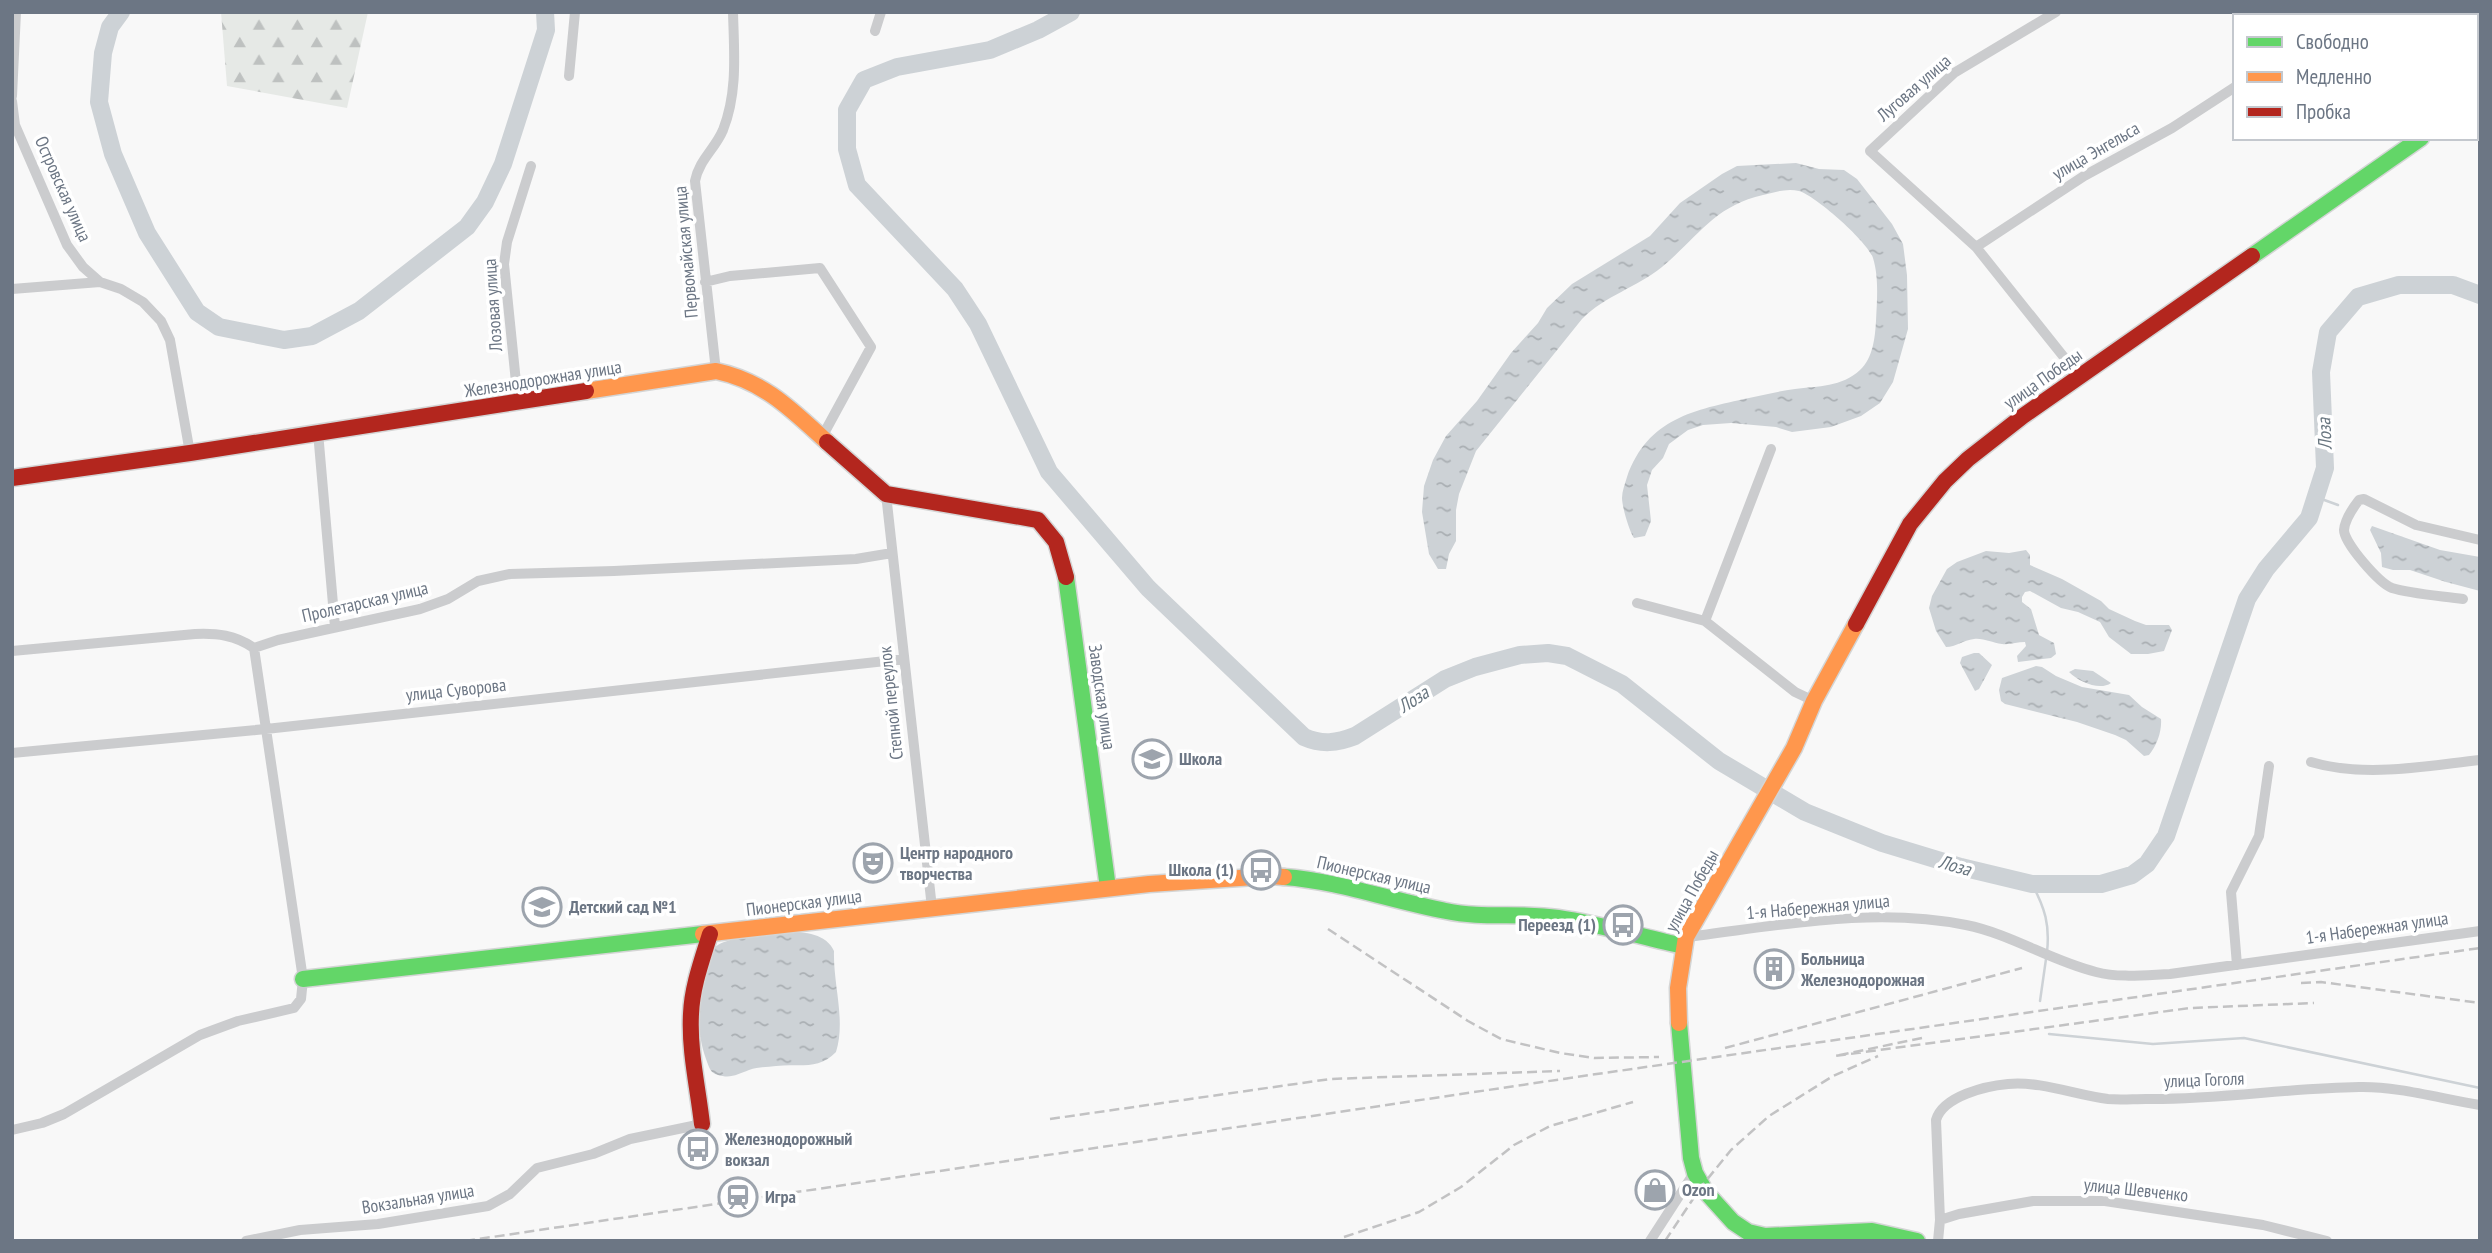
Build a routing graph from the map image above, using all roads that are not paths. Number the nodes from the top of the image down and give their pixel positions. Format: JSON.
{"nodes":[{"id":1,"x":16,"y":12,"type":"edge"},
{"id":2,"x":575,"y":12,"type":"edge"},
{"id":3,"x":733,"y":12,"type":"edge"},
{"id":4,"x":881,"y":12,"type":"edge"},
{"id":5,"x":2056,"y":12,"type":"edge"},
{"id":6,"x":875,"y":31,"type":"dead end"},
{"id":7,"x":569,"y":76,"type":"dead end"},
{"id":8,"x":2233,"y":88,"type":"edge"},
{"id":9,"x":12,"y":98,"type":"edge"},
{"id":10,"x":2418,"y":140,"type":"edge"},
{"id":11,"x":531,"y":166,"type":"dead end"},
{"id":12,"x":1976,"y":247,"type":"junction"},
{"id":13,"x":100,"y":282,"type":"junction"},
{"id":14,"x":705,"y":282,"type":"junction"},
{"id":15,"x":12,"y":289,"type":"edge"},
{"id":16,"x":716,"y":371,"type":"junction"},
{"id":17,"x":2079,"y":376,"type":"junction"},
{"id":18,"x":518,"y":402,"type":"junction"},
{"id":19,"x":318,"y":432,"type":"junction"},
{"id":20,"x":822,"y":437,"type":"junction"},
{"id":21,"x":1772,"y":449,"type":"dead end"},
{"id":22,"x":190,"y":453,"type":"junction"},
{"id":23,"x":12,"y":478,"type":"edge"},
{"id":24,"x":886,"y":494,"type":"junction"},
{"id":25,"x":2480,"y":540,"type":"edge"},
{"id":26,"x":892,"y":553,"type":"junction"},
{"id":27,"x":2463,"y":599,"type":"dead end"},
{"id":28,"x":1637,"y":603,"type":"dead end"},
{"id":29,"x":1705,"y":621,"type":"junction"},
{"id":30,"x":335,"y":627,"type":"junction"},
{"id":31,"x":254,"y":648,"type":"junction"},
{"id":32,"x":12,"y":651,"type":"edge"},
{"id":33,"x":904,"y":659,"type":"junction"},
{"id":34,"x":1815,"y":701,"type":"junction"},
{"id":35,"x":266,"y":729,"type":"junction"},
{"id":36,"x":12,"y":753,"type":"edge"},
{"id":37,"x":2480,"y":760,"type":"edge"},
{"id":38,"x":2311,"y":762,"type":"dead end"},
{"id":39,"x":2269,"y":765,"type":"dead end"},
{"id":40,"x":1108,"y":888,"type":"junction"},
{"id":41,"x":932,"y":908,"type":"junction"},
{"id":42,"x":2480,"y":931,"type":"edge"},
{"id":43,"x":710,"y":934,"type":"junction"},
{"id":44,"x":1685,"y":942,"type":"junction"},
{"id":45,"x":2237,"y":964,"type":"junction"},
{"id":46,"x":303,"y":979,"type":"junction"},
{"id":47,"x":2480,"y":1105,"type":"edge"},
{"id":48,"x":702,"y":1124,"type":"joint"},
{"id":49,"x":12,"y":1130,"type":"edge"},
{"id":50,"x":1694,"y":1173,"type":"junction"},
{"id":51,"x":1940,"y":1220,"type":"junction"},
{"id":52,"x":1737,"y":1233,"type":"edge"},
{"id":53,"x":246,"y":1241,"type":"edge"},
{"id":54,"x":1650,"y":1241,"type":"edge"},
{"id":55,"x":1917,"y":1241,"type":"edge"},
{"id":56,"x":1938,"y":1241,"type":"edge"},
{"id":57,"x":2327,"y":1241,"type":"edge"}],
"edges":[{"from":1,"to":9,"type":"street","name":"Островская улица"},
{"from":2,"to":7,"type":"street"},
{"from":3,"to":14,"type":"street","name":"Первомайская улица"},
{"from":4,"to":6,"type":"street"},
{"from":5,"to":12,"type":"street","name":"Луговая улица"},
{"from":8,"to":12,"type":"street","name":"улица Энгельса"},
{"from":9,"to":13,"type":"street","name":"Островская улица"},
{"from":10,"to":17,"type":"street","name":"улица Победы"},
{"from":11,"to":18,"type":"street","name":"Лозовая улица"},
{"from":12,"to":17,"type":"street"},
{"from":13,"to":15,"type":"street"},
{"from":13,"to":22,"type":"street","name":"Островская улица"},
{"from":14,"to":16,"type":"street","name":"Первомайская улица"},
{"from":14,"to":20,"type":"street"},
{"from":16,"to":18,"type":"street","name":"Железнодорожная улица"},
{"from":16,"to":20,"type":"street","name":"Железнодорожная улица"},
{"from":17,"to":34,"type":"street","name":"улица Победы"},
{"from":18,"to":19,"type":"street","name":"Железнодорожная улица"},
{"from":19,"to":22,"type":"street","name":"Железнодорожная улица"},
{"from":19,"to":30,"type":"street"},
{"from":20,"to":24,"type":"street","name":"Железнодорожная улица"},
{"from":21,"to":29,"type":"street"},
{"from":22,"to":23,"type":"street","name":"Железнодорожная улица"},
{"from":24,"to":26,"type":"street","name":"Степной переулок"},
{"from":24,"to":40,"type":"street","name":"Заводская улица"},
{"from":25,"to":27,"type":"street"},
{"from":26,"to":30,"type":"street","name":"Пролетарская улица"},
{"from":26,"to":33,"type":"street","name":"Степной переулок"},
{"from":28,"to":29,"type":"street"},
{"from":29,"to":34,"type":"street"},
{"from":30,"to":31,"type":"street","name":"Пролетарская улица"},
{"from":31,"to":32,"type":"street"},
{"from":31,"to":35,"type":"street"},
{"from":33,"to":35,"type":"street","name":"улица Суворова"},
{"from":33,"to":41,"type":"street","name":"Степной переулок"},
{"from":34,"to":44,"type":"street","name":"улица Победы"},
{"from":35,"to":36,"type":"street","name":"улица Суворова"},
{"from":35,"to":46,"type":"street"},
{"from":37,"to":38,"type":"street"},
{"from":39,"to":45,"type":"street"},
{"from":40,"to":41,"type":"street","name":"Пионерская улица"},
{"from":40,"to":44,"type":"street","name":"Пионерская улица"},
{"from":41,"to":43,"type":"street","name":"Пионерская улица"},
{"from":42,"to":45,"type":"street","name":"1-я Набережная улица"},
{"from":43,"to":46,"type":"street","name":"Пионерская улица"},
{"from":43,"to":48,"type":"street"},
{"from":44,"to":45,"type":"street","name":"1-я Набережная улица"},
{"from":44,"to":50,"type":"street","name":"улица Победы"},
{"from":46,"to":49,"type":"street"},
{"from":47,"to":51,"type":"street","name":"улица Гоголя"},
{"from":48,"to":53,"type":"street","name":"Вокзальная улица"},
{"from":50,"to":52,"type":"street"},
{"from":50,"to":54,"type":"street"},
{"from":51,"to":56,"type":"street"},
{"from":51,"to":57,"type":"street","name":"улица Шевченко"},
{"from":52,"to":55,"type":"street"}]}
